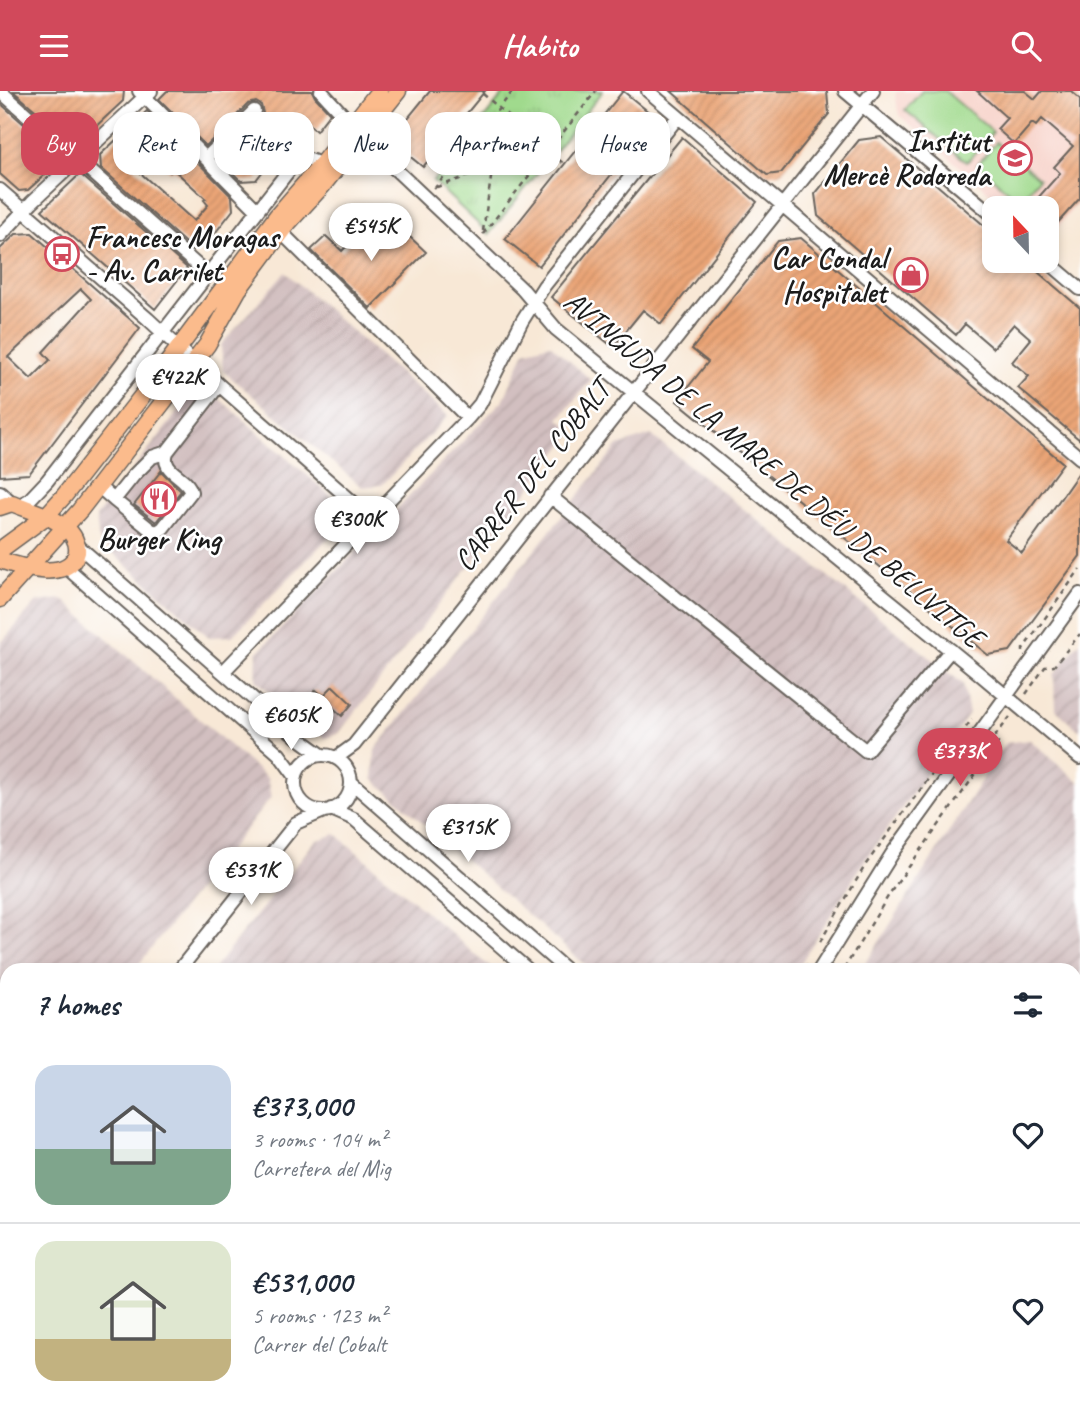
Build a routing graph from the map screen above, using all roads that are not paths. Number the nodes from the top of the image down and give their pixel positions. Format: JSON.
{"nodes":[{"id":1,"x":0,"y":91,"type":"edge"},
{"id":2,"x":321,"y":91,"type":"edge"},
{"id":3,"x":379,"y":91,"type":"edge"},
{"id":4,"x":398,"y":91,"type":"edge"},
{"id":5,"x":648,"y":91,"type":"edge"},
{"id":6,"x":845,"y":91,"type":"edge"},
{"id":7,"x":873,"y":91,"type":"edge"},
{"id":8,"x":145,"y":93,"type":"edge"},
{"id":9,"x":861,"y":106,"type":"junction"},
{"id":10,"x":254,"y":111,"type":"dead end"},
{"id":11,"x":23,"y":112,"type":"edge"},
{"id":12,"x":341,"y":112,"type":"edge"},
{"id":13,"x":368,"y":112,"type":"edge"},
{"id":14,"x":376,"y":112,"type":"edge"},
{"id":15,"x":678,"y":117,"type":"junction"},
{"id":16,"x":99,"y":138,"type":"edge"},
{"id":17,"x":210,"y":154,"type":"dead end"},
{"id":18,"x":328,"y":158,"type":"edge"},
{"id":19,"x":321,"y":165,"type":"junction"},
{"id":20,"x":61,"y":175,"type":"edge"},
{"id":21,"x":94,"y":175,"type":"edge"},
{"id":22,"x":329,"y":175,"type":"edge"},
{"id":23,"x":404,"y":175,"type":"edge"},
{"id":24,"x":0,"y":190,"type":"edge"},
{"id":25,"x":781,"y":204,"type":"junction"},
{"id":26,"x":982,"y":206,"type":"edge"},
{"id":27,"x":257,"y":209,"type":"junction"},
{"id":28,"x":24,"y":211,"type":"junction"},
{"id":29,"x":281,"y":232,"type":"junction"},
{"id":30,"x":0,"y":236,"type":"edge"},
{"id":31,"x":1059,"y":272,"type":"edge"},
{"id":32,"x":207,"y":274,"type":"junction"},
{"id":33,"x":1080,"y":289,"type":"edge"},
{"id":34,"x":533,"y":302,"type":"junction"},
{"id":35,"x":162,"y":333,"type":"junction"},
{"id":36,"x":179,"y":348,"type":"junction"},
{"id":37,"x":194,"y":362,"type":"junction"},
{"id":38,"x":219,"y":385,"type":"junction"},
{"id":39,"x":633,"y":390,"type":"junction"},
{"id":40,"x":468,"y":418,"type":"junction"},
{"id":41,"x":167,"y":452,"type":"junction"},
{"id":42,"x":1078,"y":453,"type":"edge"},
{"id":43,"x":98,"y":486,"type":"junction"},
{"id":44,"x":550,"y":496,"type":"junction"},
{"id":45,"x":114,"y":500,"type":"junction"},
{"id":46,"x":6,"y":502,"type":"edge"},
{"id":47,"x":45,"y":517,"type":"junction"},
{"id":48,"x":371,"y":517,"type":"junction"},
{"id":49,"x":65,"y":527,"type":"junction"},
{"id":50,"x":77,"y":545,"type":"junction"},
{"id":51,"x":0,"y":550,"type":"edge"},
{"id":52,"x":0,"y":559,"type":"edge"},
{"id":53,"x":66,"y":567,"type":"junction"},
{"id":54,"x":27,"y":568,"type":"junction"},
{"id":55,"x":1080,"y":594,"type":"edge"},
{"id":56,"x":0,"y":599,"type":"edge"},
{"id":57,"x":951,"y":650,"type":"junction"},
{"id":58,"x":223,"y":672,"type":"junction"},
{"id":59,"x":1006,"y":695,"type":"junction"},
{"id":60,"x":322,"y":755,"type":"junction"},
{"id":61,"x":336,"y":758,"type":"junction"},
{"id":62,"x":1080,"y":758,"type":"edge"},
{"id":63,"x":296,"y":777,"type":"junction"},
{"id":64,"x":351,"y":782,"type":"junction"},
{"id":65,"x":299,"y":798,"type":"junction"},
{"id":66,"x":327,"y":810,"type":"junction"},
{"id":67,"x":296,"y":824,"type":"junction"},
{"id":68,"x":185,"y":963,"type":"edge"},
{"id":69,"x":520,"y":963,"type":"edge"},
{"id":70,"x":558,"y":963,"type":"edge"},
{"id":71,"x":824,"y":963,"type":"edge"}],
"edges":[{"from":1,"to":11,"type":"street"},
{"from":2,"to":12,"type":"street","name":"AVINGUDA DE LA MARE DE DÉU DE BELLVITGE"},
{"from":3,"to":13,"type":"main road"},
{"from":4,"to":14,"type":"main road"},
{"from":5,"to":15,"type":"street"},
{"from":6,"to":9,"type":"street"},
{"from":7,"to":9,"type":"street","name":"CARRER DEL COBALT"},
{"from":8,"to":16,"type":"street"},
{"from":8,"to":27,"type":"street"},
{"from":9,"to":25,"type":"street","name":"CARRER DEL COBALT"},
{"from":9,"to":26,"type":"street"},
{"from":10,"to":17,"type":"street"},
{"from":15,"to":25,"type":"street"},
{"from":15,"to":34,"type":"street"},
{"from":18,"to":19,"type":"main road"},
{"from":19,"to":27,"type":"street"},
{"from":19,"to":36,"type":"main road"},
{"from":20,"to":28,"type":"street"},
{"from":21,"to":32,"type":"street"},
{"from":22,"to":29,"type":"main road"},
{"from":23,"to":34,"type":"street","name":"AVINGUDA DE LA MARE DE DÉU DE BELLVITGE"},
{"from":24,"to":28,"type":"street"},
{"from":25,"to":39,"type":"street","name":"CARRER DEL COBALT"},
{"from":25,"to":42,"type":"street"},
{"from":27,"to":32,"type":"street"},
{"from":28,"to":30,"type":"street"},
{"from":28,"to":35,"type":"street"},
{"from":29,"to":37,"type":"main road"},
{"from":29,"to":40,"type":"street"},
{"from":31,"to":33,"type":"street"},
{"from":32,"to":35,"type":"street"},
{"from":34,"to":39,"type":"street","name":"AVINGUDA DE LA MARE DE DÉU DE BELLVITGE"},
{"from":34,"to":40,"type":"street"},
{"from":35,"to":36,"type":"street"},
{"from":35,"to":46,"type":"street"},
{"from":36,"to":37,"type":"street"},
{"from":36,"to":47,"type":"main road"},
{"from":37,"to":38,"type":"street"},
{"from":37,"to":43,"type":"main road"},
{"from":38,"to":41,"type":"street"},
{"from":38,"to":48,"type":"street"},
{"from":39,"to":44,"type":"street","name":"CARRER DEL COBALT"},
{"from":39,"to":57,"type":"street","name":"AVINGUDA DE LA MARE DE DÉU DE BELLVITGE"},
{"from":40,"to":48,"type":"street"},
{"from":41,"to":45,"type":"street"},
{"from":41,"to":45,"type":"street"},
{"from":43,"to":45,"type":"street"},
{"from":43,"to":49,"type":"main road"},
{"from":44,"to":57,"type":"street"},
{"from":44,"to":61,"type":"street","name":"CARRER DEL COBALT"},
{"from":46,"to":47,"type":"main road"},
{"from":47,"to":49,"type":"main road"},
{"from":47,"to":51,"type":"main road"},
{"from":48,"to":58,"type":"street"},
{"from":49,"to":50,"type":"main road"},
{"from":49,"to":54,"type":"main road"},
{"from":50,"to":53,"type":"main road"},
{"from":50,"to":58,"type":"street"},
{"from":52,"to":54,"type":"main road"},
{"from":53,"to":54,"type":"main road"},
{"from":53,"to":63,"type":"street"},
{"from":54,"to":56,"type":"main road"},
{"from":55,"to":59,"type":"street"},
{"from":57,"to":59,"type":"street","name":"AVINGUDA DE LA MARE DE DÉU DE BELLVITGE"},
{"from":58,"to":60,"type":"street"},
{"from":59,"to":62,"type":"street","name":"AVINGUDA DE LA MARE DE DÉU DE BELLVITGE"},
{"from":59,"to":71,"type":"street"},
{"from":60,"to":61,"type":"street"},
{"from":60,"to":63,"type":"street"},
{"from":61,"to":64,"type":"street"},
{"from":63,"to":65,"type":"street"},
{"from":64,"to":66,"type":"street"},
{"from":64,"to":70,"type":"street"},
{"from":65,"to":66,"type":"street"},
{"from":65,"to":67,"type":"street"},
{"from":66,"to":67,"type":"street"},
{"from":66,"to":69,"type":"street"},
{"from":67,"to":68,"type":"street"}]}
